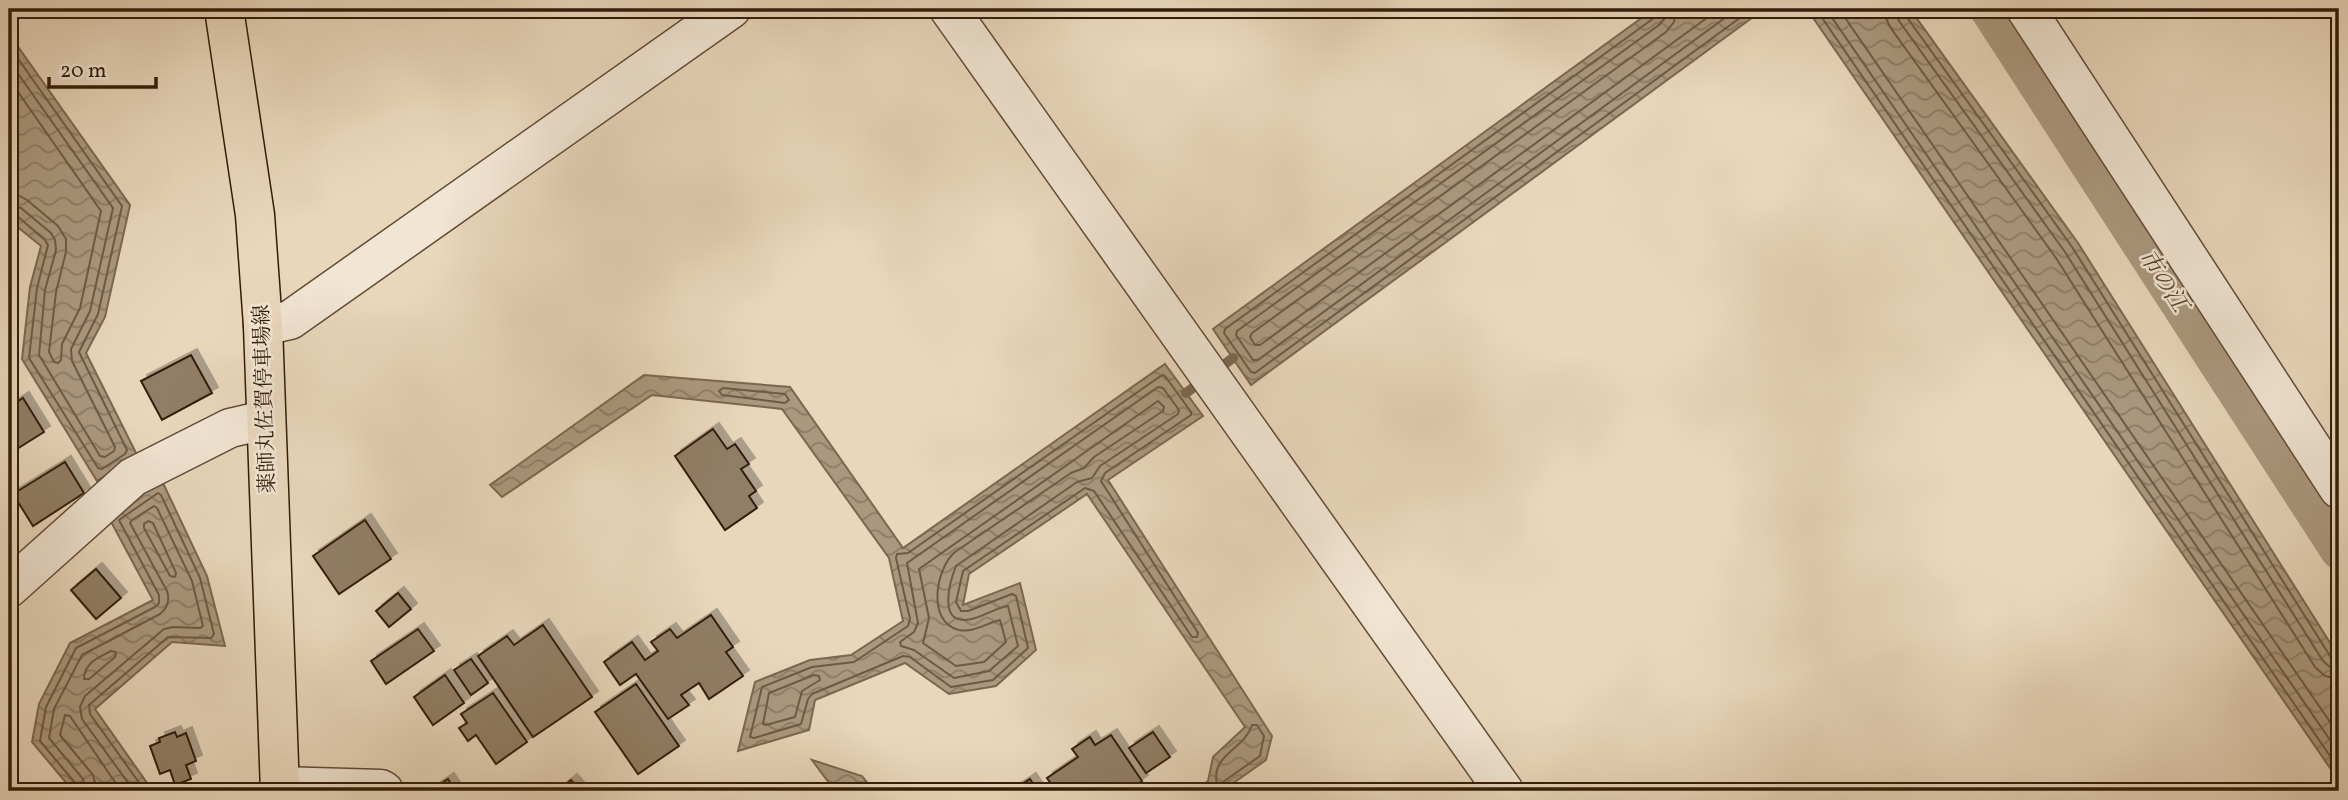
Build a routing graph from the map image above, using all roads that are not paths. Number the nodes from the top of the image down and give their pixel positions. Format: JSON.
{"nodes":[{"id":1,"x":223,"y":9,"type":"edge"},
{"id":2,"x":732,"y":9,"type":"edge"},
{"id":3,"x":949,"y":9,"type":"edge"},
{"id":4,"x":2026,"y":9,"type":"edge"},
{"id":5,"x":262,"y":326,"type":"junction"},
{"id":6,"x":265,"y":420,"type":"junction"},
{"id":7,"x":2339,"y":489,"type":"edge"},
{"id":8,"x":9,"y":588,"type":"edge"},
{"id":9,"x":280,"y":789,"type":"edge"},
{"id":10,"x":384,"y":791,"type":"edge"},
{"id":11,"x":1504,"y":791,"type":"edge"}],
"edges":[{"from":1,"to":5,"type":"main road","name":"薬師丸佐賀停車場線"},
{"from":2,"to":5,"type":"street"},
{"from":3,"to":11,"type":"street"},
{"from":4,"to":7,"type":"street"},
{"from":5,"to":6,"type":"main road","name":"薬師丸佐賀停車場線"},
{"from":6,"to":8,"type":"street"},
{"from":6,"to":9,"type":"main road","name":"薬師丸佐賀停車場線"},
{"from":9,"to":10,"type":"street"}]}
